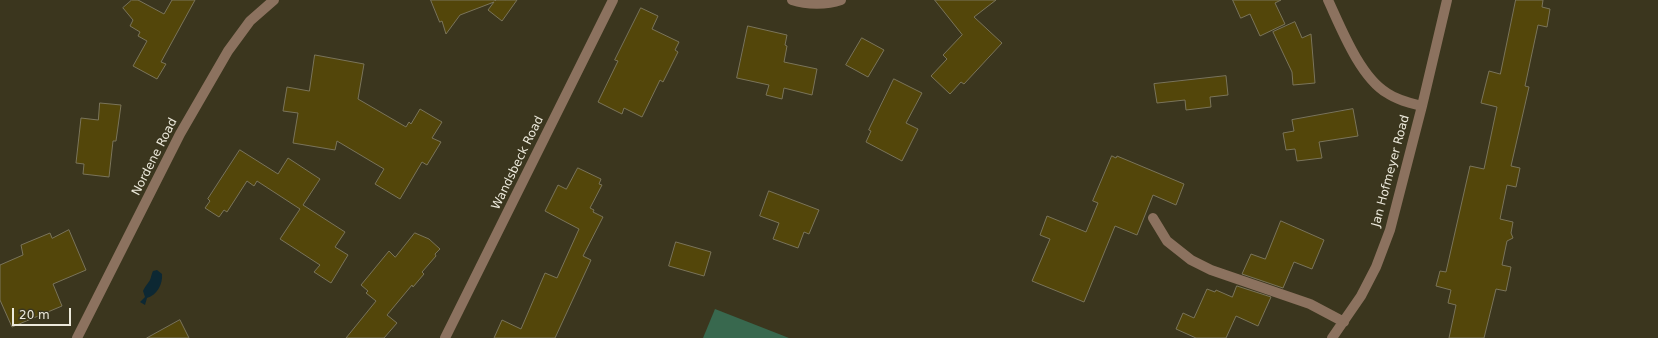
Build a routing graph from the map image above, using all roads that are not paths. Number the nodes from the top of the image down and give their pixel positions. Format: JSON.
{"nodes":[{"id":1,"x":274,"y":0,"type":"edge"},
{"id":2,"x":613,"y":0,"type":"edge"},
{"id":3,"x":792,"y":0,"type":"edge"},
{"id":4,"x":842,"y":0,"type":"edge"},
{"id":5,"x":1328,"y":0,"type":"edge"},
{"id":6,"x":1447,"y":0,"type":"edge"},
{"id":7,"x":1422,"y":106,"type":"junction"},
{"id":8,"x":1153,"y":218,"type":"dead end"},
{"id":9,"x":1344,"y":322,"type":"junction"},
{"id":10,"x":78,"y":338,"type":"edge"},
{"id":11,"x":446,"y":338,"type":"edge"},
{"id":12,"x":1332,"y":338,"type":"edge"}],
"edges":[{"from":1,"to":10,"type":"street","name":"Nordene Road"},
{"from":2,"to":11,"type":"street","name":"Wandsbeck Road"},
{"from":3,"to":4,"type":"street"},
{"from":5,"to":7,"type":"street"},
{"from":6,"to":7,"type":"street","name":"Jan Hofmeyer Road"},
{"from":7,"to":9,"type":"street","name":"Jan Hofmeyer Road"},
{"from":8,"to":9,"type":"street"},
{"from":9,"to":12,"type":"street","name":"Jan Hofmeyer Road"}]}
